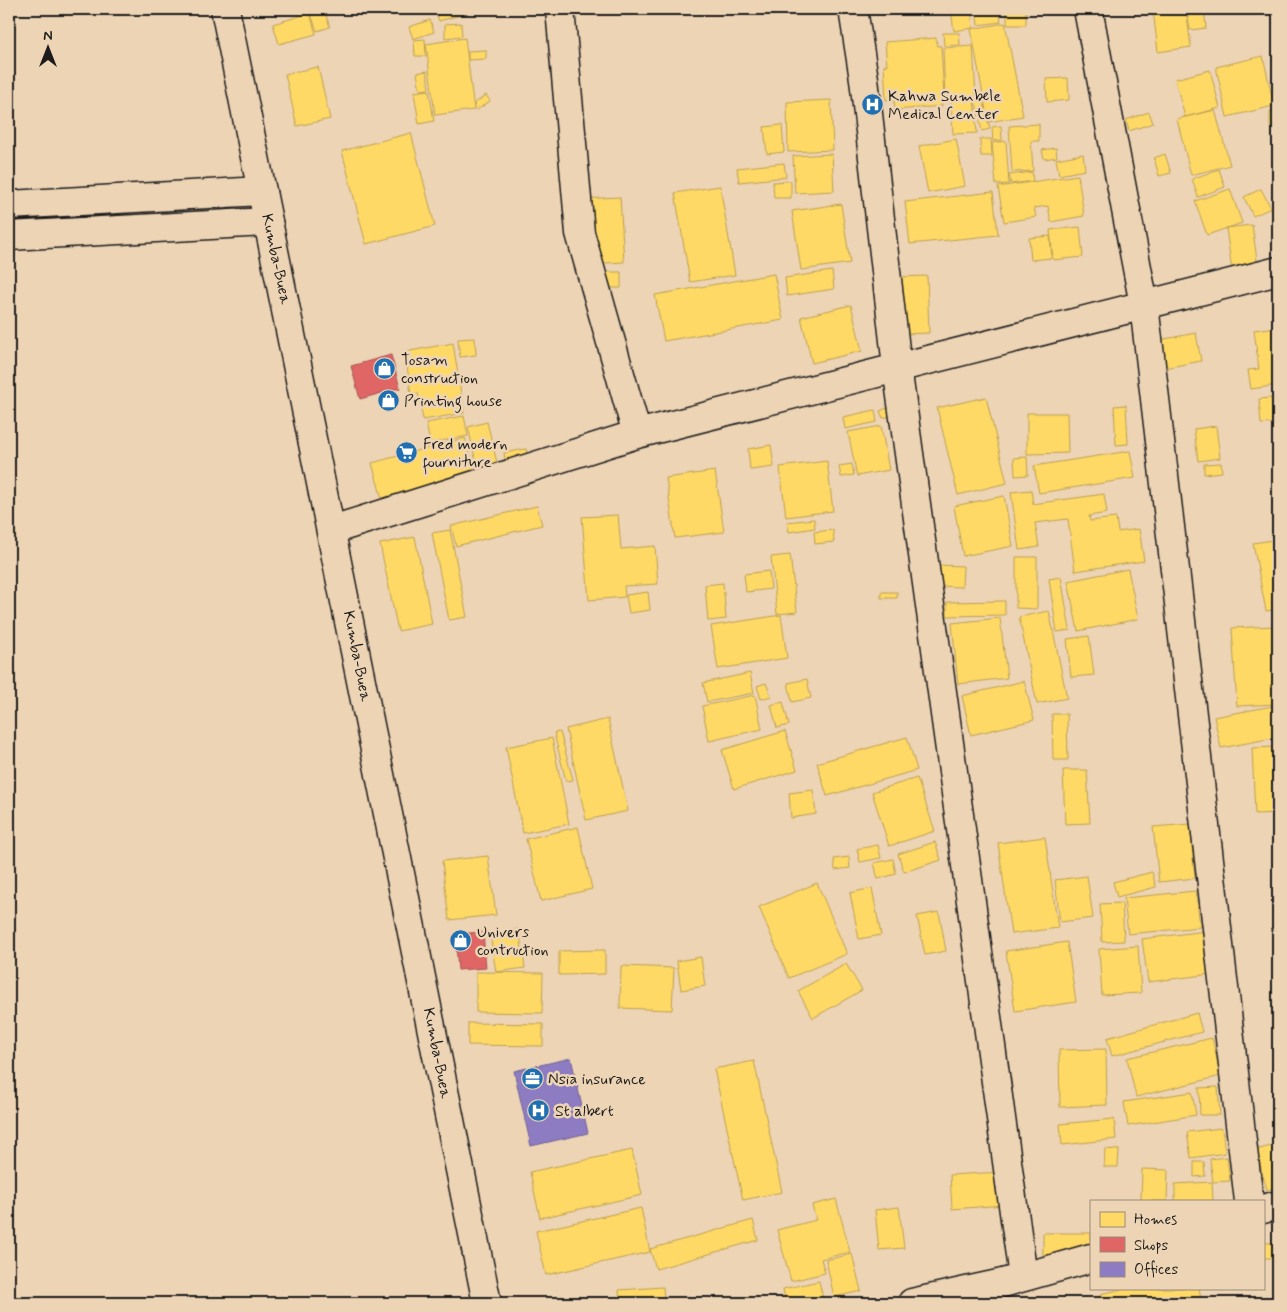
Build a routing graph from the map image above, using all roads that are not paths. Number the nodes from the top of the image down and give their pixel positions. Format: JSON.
{"nodes":[{"id":1,"x":225,"y":9,"type":"edge"},
{"id":2,"x":560,"y":9,"type":"edge"},
{"id":3,"x":853,"y":9,"type":"edge"},
{"id":4,"x":1088,"y":9,"type":"edge"},
{"id":5,"x":262,"y":191,"type":"junction"},
{"id":6,"x":9,"y":205,"type":"edge"},
{"id":7,"x":268,"y":222,"type":"junction"},
{"id":8,"x":9,"y":236,"type":"edge"},
{"id":9,"x":1278,"y":271,"type":"edge"},
{"id":10,"x":1144,"y":305,"type":"junction"},
{"id":11,"x":897,"y":367,"type":"junction"},
{"id":12,"x":638,"y":434,"type":"junction"},
{"id":13,"x":332,"y":530,"type":"junction"},
{"id":14,"x":1249,"y":1200,"type":"edge"},
{"id":15,"x":1278,"y":1205,"type":"edge"},
{"id":16,"x":1264,"y":1209,"type":"edge"},
{"id":17,"x":1090,"y":1258,"type":"edge"},
{"id":18,"x":1011,"y":1288,"type":"edge"},
{"id":19,"x":487,"y":1303,"type":"edge"},
{"id":20,"x":912,"y":1303,"type":"edge"}],
"edges":[{"from":1,"to":5,"type":"main road","name":"Kumba-Buea"},
{"from":2,"to":12,"type":"main road"},
{"from":3,"to":11,"type":"main road"},
{"from":4,"to":10,"type":"main road"},
{"from":5,"to":6,"type":"main road"},
{"from":5,"to":7,"type":"main road","name":"Kumba-Buea"},
{"from":7,"to":8,"type":"main road"},
{"from":7,"to":13,"type":"main road","name":"Kumba-Buea"},
{"from":9,"to":10,"type":"main road"},
{"from":10,"to":11,"type":"main road"},
{"from":10,"to":14,"type":"main road"},
{"from":11,"to":12,"type":"main road"},
{"from":11,"to":18,"type":"main road"},
{"from":12,"to":13,"type":"main road"},
{"from":13,"to":19,"type":"main road","name":"Kumba-Buea"},
{"from":15,"to":16,"type":"main road"},
{"from":17,"to":18,"type":"main road"},
{"from":18,"to":20,"type":"main road"}]}
